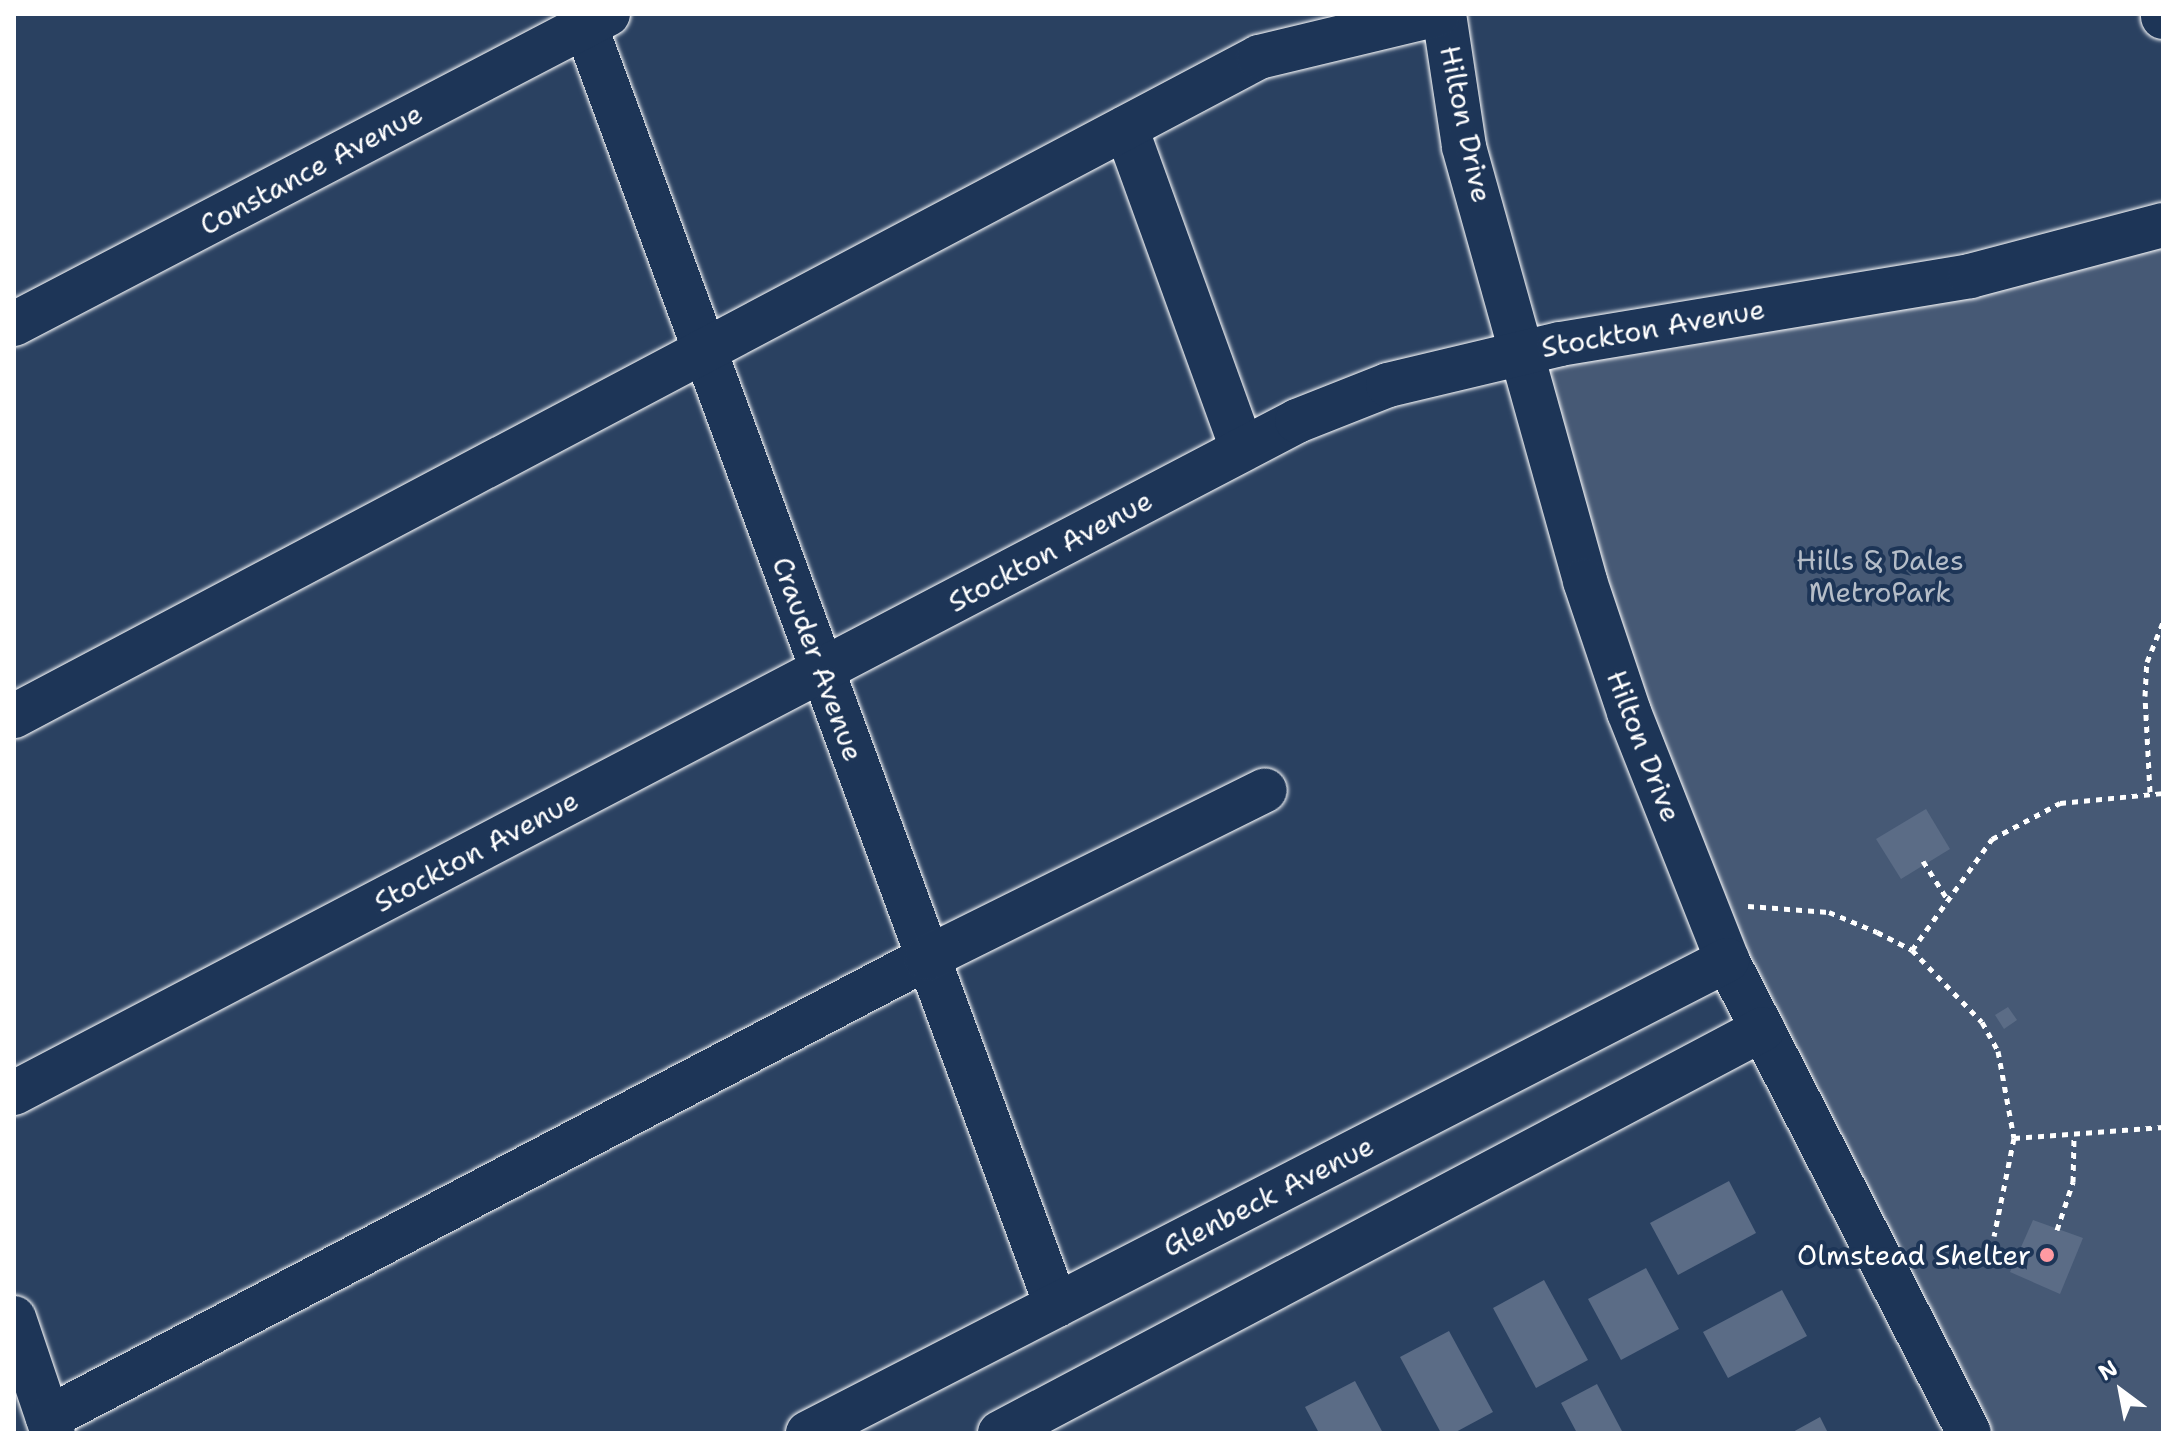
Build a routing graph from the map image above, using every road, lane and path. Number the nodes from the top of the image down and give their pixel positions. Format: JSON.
{"nodes":[{"id":1,"x":1438,"y":14,"type":"edge"},
{"id":2,"x":1444,"y":14,"type":"edge"},
{"id":3,"x":591,"y":18,"type":"edge"},
{"id":4,"x":1126,"y":128,"type":"junction"},
{"id":5,"x":2163,"y":225,"type":"edge"},
{"id":6,"x":14,"y":324,"type":"edge"},
{"id":7,"x":1524,"y":352,"type":"junction"},
{"id":8,"x":705,"y":354,"type":"junction"},
{"id":9,"x":1242,"y":448,"type":"junction"},
{"id":10,"x":2163,"y":622,"type":"edge"},
{"id":11,"x":823,"y":670,"type":"junction"},
{"id":12,"x":14,"y":716,"type":"edge"},
{"id":13,"x":1265,"y":790,"type":"dead end"},
{"id":14,"x":2150,"y":792,"type":"junction"},
{"id":15,"x":2163,"y":793,"type":"edge"},
{"id":16,"x":1923,"y":861,"type":"dead end"},
{"id":17,"x":1946,"y":897,"type":"junction"},
{"id":18,"x":1710,"y":918,"type":"junction"},
{"id":19,"x":1912,"y":950,"type":"junction"},
{"id":20,"x":927,"y":958,"type":"junction"},
{"id":21,"x":1727,"y":960,"type":"junction"},
{"id":22,"x":1763,"y":1029,"type":"junction"},
{"id":23,"x":14,"y":1093,"type":"edge"},
{"id":24,"x":2163,"y":1127,"type":"edge"},
{"id":25,"x":2014,"y":1138,"type":"junction"},
{"id":26,"x":2074,"y":1138,"type":"junction"},
{"id":27,"x":2057,"y":1230,"type":"dead end"},
{"id":28,"x":1994,"y":1236,"type":"dead end"},
{"id":29,"x":1056,"y":1305,"type":"junction"},
{"id":30,"x":14,"y":1318,"type":"edge"},
{"id":31,"x":51,"y":1425,"type":"edge"},
{"id":32,"x":828,"y":1429,"type":"edge"},
{"id":33,"x":1000,"y":1433,"type":"edge"},
{"id":34,"x":1969,"y":1433,"type":"edge"}],
"edges":[{"from":1,"to":4,"type":"street"},
{"from":2,"to":7,"type":"street","name":"Hilton Drive"},
{"from":3,"to":6,"type":"street","name":"Constance Avenue"},
{"from":3,"to":8,"type":"street","name":"Crauder Avenue"},
{"from":4,"to":8,"type":"street"},
{"from":4,"to":9,"type":"street"},
{"from":5,"to":7,"type":"street","name":"Stockton Avenue"},
{"from":7,"to":9,"type":"street","name":"Stockton Avenue"},
{"from":7,"to":18,"type":"street","name":"Hilton Drive"},
{"from":8,"to":11,"type":"street","name":"Crauder Avenue"},
{"from":8,"to":12,"type":"street"},
{"from":9,"to":11,"type":"street","name":"Stockton Avenue"},
{"from":10,"to":14,"type":"path"},
{"from":11,"to":20,"type":"street","name":"Crauder Avenue"},
{"from":11,"to":23,"type":"street","name":"Stockton Avenue"},
{"from":13,"to":20,"type":"street"},
{"from":14,"to":15,"type":"path"},
{"from":14,"to":17,"type":"path"},
{"from":16,"to":17,"type":"path"},
{"from":17,"to":19,"type":"path"},
{"from":18,"to":19,"type":"path"},
{"from":18,"to":21,"type":"street","name":"Hilton Drive"},
{"from":19,"to":25,"type":"path"},
{"from":20,"to":29,"type":"street","name":"Crauder Avenue"},
{"from":20,"to":31,"type":"street"},
{"from":21,"to":22,"type":"street","name":"Hilton Drive"},
{"from":21,"to":29,"type":"street","name":"Glenbeck Avenue"},
{"from":22,"to":33,"type":"street"},
{"from":22,"to":34,"type":"street","name":"Hilton Drive"},
{"from":24,"to":26,"type":"path"},
{"from":25,"to":26,"type":"path"},
{"from":25,"to":28,"type":"path"},
{"from":26,"to":27,"type":"path"},
{"from":29,"to":32,"type":"street","name":"Glenbeck Avenue"},
{"from":30,"to":31,"type":"street"}]}
